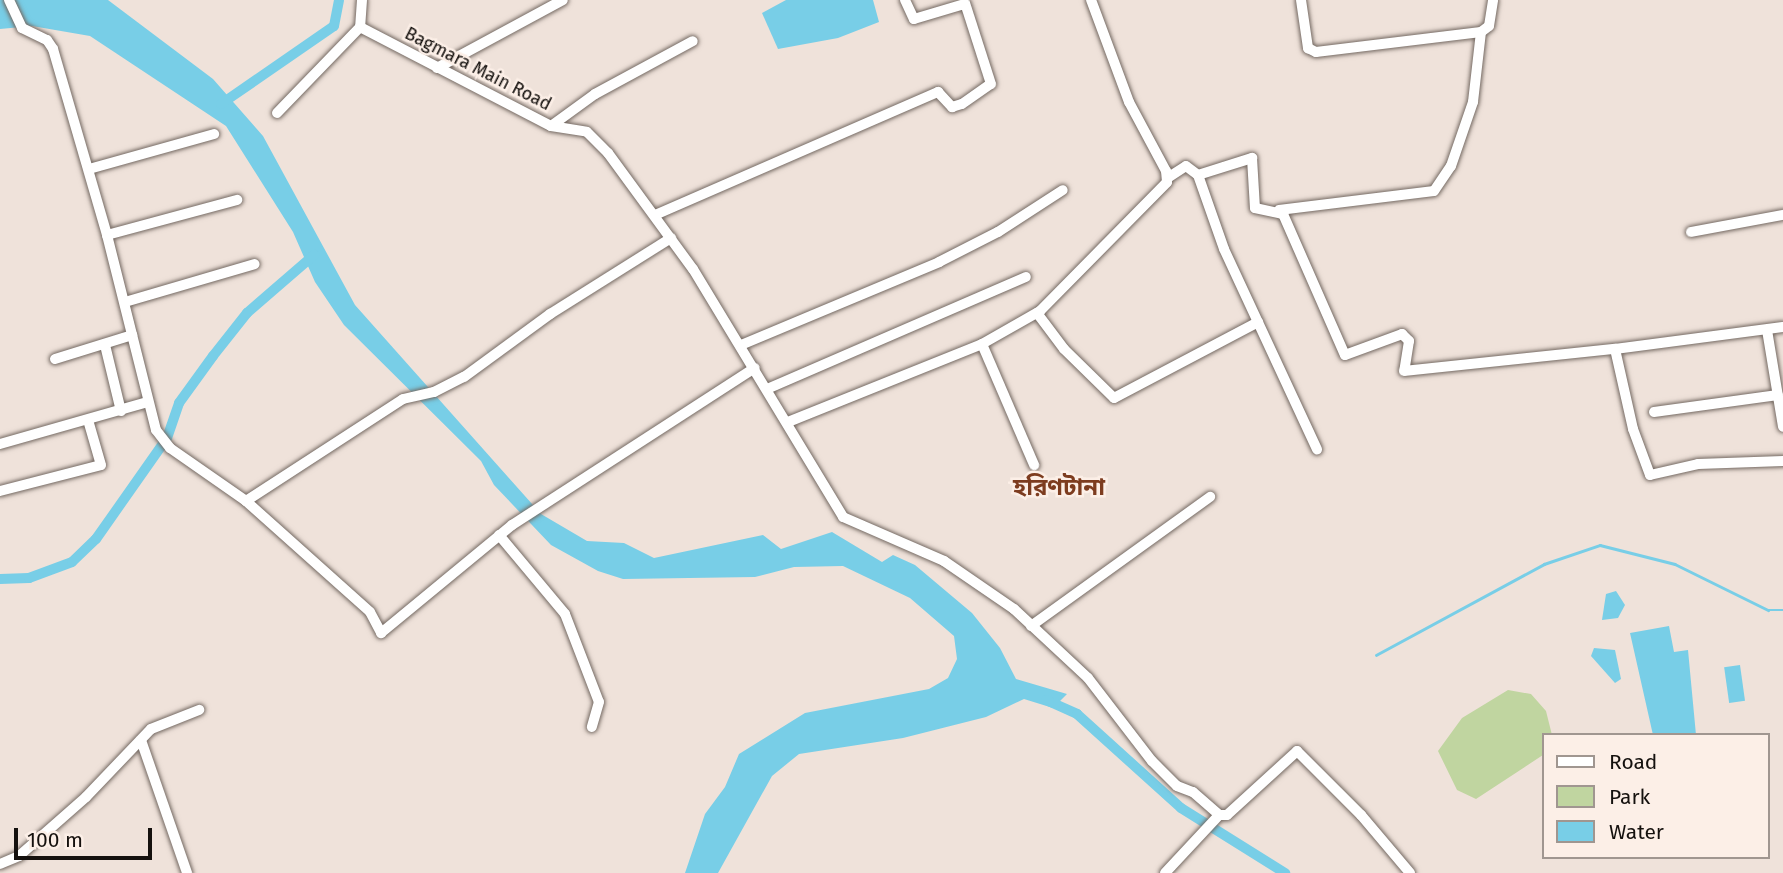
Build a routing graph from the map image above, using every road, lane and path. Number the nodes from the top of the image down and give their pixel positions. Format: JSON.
{"nodes":[{"id":1,"x":9,"y":0,"type":"edge"},
{"id":2,"x":362,"y":0,"type":"edge"},
{"id":3,"x":563,"y":0,"type":"edge"},
{"id":4,"x":905,"y":0,"type":"edge"},
{"id":5,"x":978,"y":0,"type":"edge"},
{"id":6,"x":1091,"y":0,"type":"edge"},
{"id":7,"x":1301,"y":0,"type":"edge"},
{"id":8,"x":1493,"y":0,"type":"edge"},
{"id":9,"x":962,"y":3,"type":"edge"},
{"id":10,"x":360,"y":27,"type":"junction"},
{"id":11,"x":1481,"y":32,"type":"junction"},
{"id":12,"x":693,"y":41,"type":"dead end"},
{"id":13,"x":437,"y":68,"type":"junction"},
{"id":14,"x":277,"y":113,"type":"dead end"},
{"id":15,"x":551,"y":126,"type":"junction"},
{"id":16,"x":214,"y":134,"type":"dead end"},
{"id":17,"x":89,"y":169,"type":"junction"},
{"id":18,"x":1198,"y":175,"type":"junction"},
{"id":19,"x":1169,"y":177,"type":"junction"},
{"id":20,"x":1063,"y":190,"type":"dead end"},
{"id":21,"x":237,"y":200,"type":"dead end"},
{"id":22,"x":1279,"y":211,"type":"junction"},
{"id":23,"x":654,"y":215,"type":"junction"},
{"id":24,"x":1783,"y":215,"type":"edge"},
{"id":25,"x":1691,"y":232,"type":"dead end"},
{"id":26,"x":107,"y":234,"type":"junction"},
{"id":27,"x":671,"y":238,"type":"junction"},
{"id":28,"x":256,"y":264,"type":"dead end"},
{"id":29,"x":1026,"y":277,"type":"dead end"},
{"id":30,"x":125,"y":302,"type":"junction"},
{"id":31,"x":1037,"y":313,"type":"junction"},
{"id":32,"x":1258,"y":322,"type":"junction"},
{"id":33,"x":1783,"y":327,"type":"edge"},
{"id":34,"x":1767,"y":330,"type":"junction"},
{"id":35,"x":132,"y":335,"type":"junction"},
{"id":36,"x":982,"y":344,"type":"junction"},
{"id":37,"x":105,"y":345,"type":"junction"},
{"id":38,"x":741,"y":345,"type":"junction"},
{"id":39,"x":1615,"y":349,"type":"junction"},
{"id":40,"x":55,"y":359,"type":"dead end"},
{"id":41,"x":755,"y":368,"type":"junction"},
{"id":42,"x":767,"y":389,"type":"junction"},
{"id":43,"x":1778,"y":395,"type":"junction"},
{"id":44,"x":147,"y":402,"type":"junction"},
{"id":45,"x":121,"y":411,"type":"junction"},
{"id":46,"x":1654,"y":412,"type":"dead end"},
{"id":47,"x":88,"y":420,"type":"junction"},
{"id":48,"x":788,"y":422,"type":"junction"},
{"id":49,"x":1783,"y":427,"type":"edge"},
{"id":50,"x":0,"y":444,"type":"edge"},
{"id":51,"x":1317,"y":449,"type":"dead end"},
{"id":52,"x":1783,"y":461,"type":"edge"},
{"id":53,"x":1034,"y":465,"type":"dead end"},
{"id":54,"x":0,"y":491,"type":"edge"},
{"id":55,"x":1210,"y":497,"type":"dead end"},
{"id":56,"x":246,"y":501,"type":"junction"},
{"id":57,"x":499,"y":536,"type":"junction"},
{"id":58,"x":1031,"y":626,"type":"junction"},
{"id":59,"x":199,"y":710,"type":"dead end"},
{"id":60,"x":592,"y":727,"type":"dead end"},
{"id":61,"x":141,"y":740,"type":"junction"},
{"id":62,"x":1219,"y":815,"type":"junction"},
{"id":63,"x":0,"y":864,"type":"edge"},
{"id":64,"x":187,"y":873,"type":"edge"},
{"id":65,"x":1165,"y":873,"type":"edge"},
{"id":66,"x":1410,"y":873,"type":"edge"}],
"edges":[{"from":1,"to":17,"type":"street"},
{"from":2,"to":10,"type":"street"},
{"from":3,"to":13,"type":"street"},
{"from":4,"to":9,"type":"street"},
{"from":5,"to":9,"type":"street"},
{"from":6,"to":19,"type":"street"},
{"from":7,"to":11,"type":"street"},
{"from":8,"to":11,"type":"street"},
{"from":9,"to":23,"type":"street"},
{"from":10,"to":13,"type":"street","name":"Bagmara Main Road"},
{"from":10,"to":14,"type":"street"},
{"from":11,"to":22,"type":"street"},
{"from":12,"to":15,"type":"street"},
{"from":13,"to":15,"type":"street","name":"Bagmara Main Road"},
{"from":15,"to":23,"type":"street","name":"Bagmara Main Road"},
{"from":16,"to":17,"type":"street"},
{"from":17,"to":26,"type":"street"},
{"from":18,"to":19,"type":"street"},
{"from":18,"to":22,"type":"street"},
{"from":18,"to":32,"type":"street"},
{"from":19,"to":31,"type":"street"},
{"from":20,"to":38,"type":"street"},
{"from":21,"to":26,"type":"street"},
{"from":22,"to":39,"type":"street"},
{"from":23,"to":27,"type":"street","name":"Bagmara Main Road"},
{"from":24,"to":25,"type":"street"},
{"from":26,"to":30,"type":"street"},
{"from":27,"to":38,"type":"street","name":"Bagmara Main Road"},
{"from":27,"to":56,"type":"street"},
{"from":28,"to":30,"type":"street"},
{"from":29,"to":42,"type":"street"},
{"from":30,"to":35,"type":"street"},
{"from":31,"to":32,"type":"street"},
{"from":31,"to":36,"type":"street"},
{"from":32,"to":51,"type":"street"},
{"from":33,"to":34,"type":"street"},
{"from":34,"to":39,"type":"street"},
{"from":34,"to":43,"type":"street"},
{"from":35,"to":37,"type":"street"},
{"from":35,"to":44,"type":"street"},
{"from":36,"to":48,"type":"street"},
{"from":36,"to":53,"type":"street"},
{"from":37,"to":40,"type":"street"},
{"from":37,"to":45,"type":"street"},
{"from":38,"to":41,"type":"street","name":"Bagmara Main Road"},
{"from":39,"to":52,"type":"street"},
{"from":41,"to":42,"type":"street","name":"Bagmara Main Road"},
{"from":41,"to":57,"type":"street"},
{"from":42,"to":48,"type":"street","name":"Bagmara Main Road"},
{"from":43,"to":46,"type":"street"},
{"from":43,"to":49,"type":"street"},
{"from":44,"to":45,"type":"street"},
{"from":44,"to":56,"type":"street"},
{"from":45,"to":47,"type":"street"},
{"from":47,"to":50,"type":"street"},
{"from":47,"to":54,"type":"street"},
{"from":48,"to":58,"type":"street","name":"Bagmara Main Road"},
{"from":55,"to":58,"type":"street"},
{"from":56,"to":57,"type":"street"},
{"from":57,"to":60,"type":"street"},
{"from":58,"to":62,"type":"street","name":"Bagmara Main Road"},
{"from":59,"to":61,"type":"street"},
{"from":61,"to":63,"type":"street"},
{"from":61,"to":64,"type":"street"},
{"from":62,"to":65,"type":"street"},
{"from":62,"to":66,"type":"street"}]}
